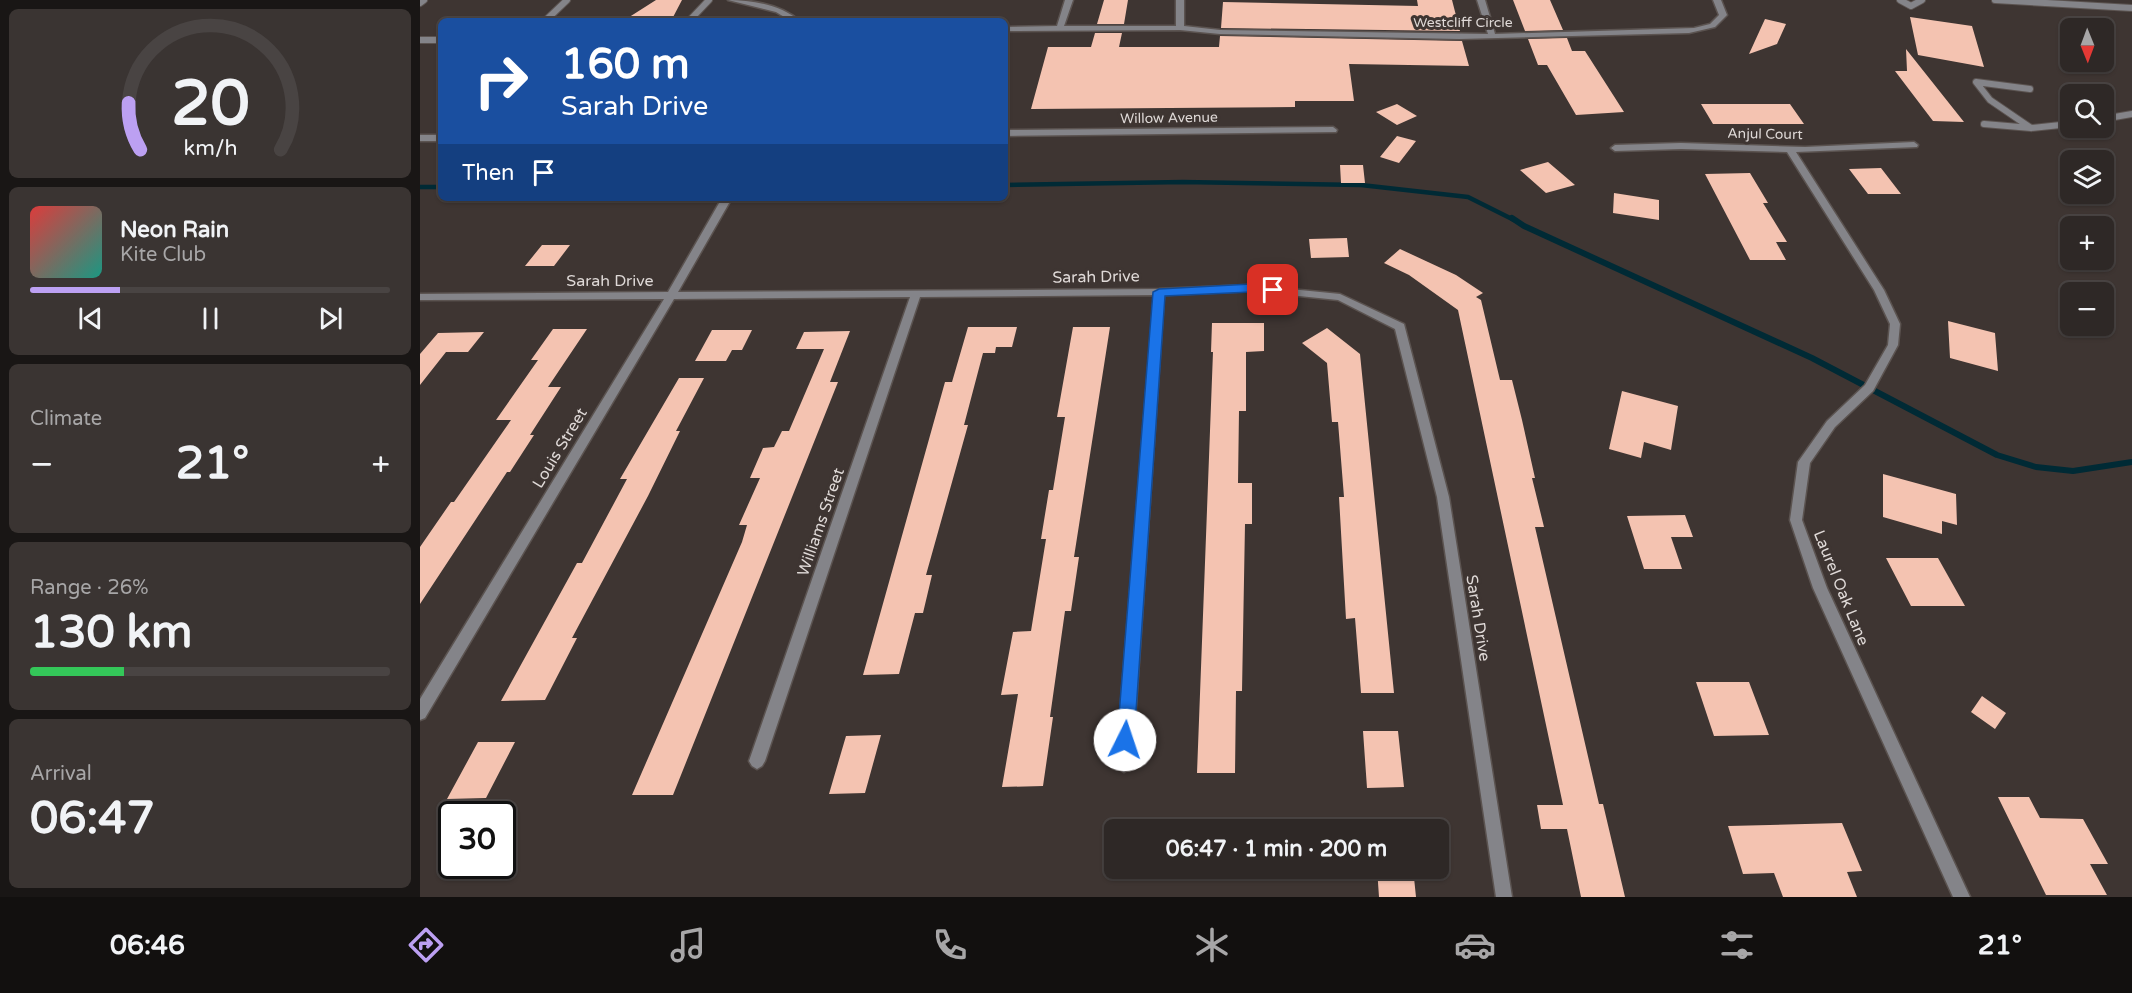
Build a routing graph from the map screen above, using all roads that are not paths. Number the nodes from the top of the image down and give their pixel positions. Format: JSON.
{"nodes":[{"id":1,"x":424,"y":0,"type":"edge"},
{"id":2,"x":567,"y":0,"type":"edge"},
{"id":3,"x":709,"y":0,"type":"edge"},
{"id":4,"x":732,"y":0,"type":"edge"},
{"id":5,"x":1069,"y":0,"type":"edge"},
{"id":6,"x":1180,"y":0,"type":"edge"},
{"id":7,"x":1480,"y":0,"type":"edge"},
{"id":8,"x":1717,"y":0,"type":"edge"},
{"id":9,"x":1900,"y":0,"type":"edge"},
{"id":10,"x":1922,"y":0,"type":"edge"},
{"id":11,"x":1995,"y":0,"type":"edge"},
{"id":12,"x":420,"y":3,"type":"edge"},
{"id":13,"x":2132,"y":8,"type":"edge"},
{"id":14,"x":548,"y":18,"type":"edge"},
{"id":15,"x":692,"y":18,"type":"edge"},
{"id":16,"x":791,"y":18,"type":"edge"},
{"id":17,"x":1060,"y":28,"type":"junction"},
{"id":18,"x":1180,"y":28,"type":"junction"},
{"id":19,"x":1008,"y":29,"type":"edge"},
{"id":20,"x":1491,"y":36,"type":"junction"},
{"id":21,"x":420,"y":40,"type":"edge"},
{"id":22,"x":438,"y":40,"type":"edge"},
{"id":23,"x":2030,"y":89,"type":"dead end"},
{"id":24,"x":2132,"y":114,"type":"edge"},
{"id":25,"x":2114,"y":117,"type":"edge"},
{"id":26,"x":1984,"y":124,"type":"dead end"},
{"id":27,"x":2060,"y":125,"type":"edge"},
{"id":28,"x":2031,"y":128,"type":"junction"},
{"id":29,"x":1333,"y":130,"type":"dead end"},
{"id":30,"x":1008,"y":133,"type":"edge"},
{"id":31,"x":420,"y":138,"type":"edge"},
{"id":32,"x":438,"y":138,"type":"edge"},
{"id":33,"x":1914,"y":145,"type":"dead end"},
{"id":34,"x":1615,"y":148,"type":"dead end"},
{"id":35,"x":1790,"y":149,"type":"junction"},
{"id":36,"x":725,"y":201,"type":"edge"},
{"id":37,"x":1159,"y":292,"type":"junction"},
{"id":38,"x":916,"y":295,"type":"junction"},
{"id":39,"x":420,"y":297,"type":"edge"},
{"id":40,"x":670,"y":297,"type":"junction"},
{"id":41,"x":420,"y":713,"type":"edge"},
{"id":42,"x":758,"y":761,"type":"dead end"},
{"id":43,"x":1124,"y":764,"type":"dead end"},
{"id":44,"x":1504,"y":897,"type":"edge"},
{"id":45,"x":1962,"y":897,"type":"edge"}],
"edges":[{"from":1,"to":12,"type":"lane"},
{"from":2,"to":14,"type":"lane"},
{"from":3,"to":15,"type":"lane"},
{"from":4,"to":16,"type":"street"},
{"from":5,"to":17,"type":"street"},
{"from":6,"to":18,"type":"street"},
{"from":7,"to":20,"type":"street"},
{"from":8,"to":20,"type":"street","name":"Westcliff Circle"},
{"from":9,"to":10,"type":"lane"},
{"from":11,"to":13,"type":"lane"},
{"from":17,"to":18,"type":"street","name":"Westcliff Circle"},
{"from":17,"to":19,"type":"street","name":"Westcliff Circle"},
{"from":18,"to":20,"type":"street","name":"Westcliff Circle"},
{"from":21,"to":22,"type":"lane"},
{"from":23,"to":28,"type":"lane"},
{"from":24,"to":25,"type":"lane"},
{"from":26,"to":28,"type":"lane"},
{"from":27,"to":28,"type":"lane"},
{"from":29,"to":30,"type":"street","name":"Willow Avenue"},
{"from":31,"to":32,"type":"street"},
{"from":33,"to":35,"type":"street","name":"Anjul Court"},
{"from":34,"to":35,"type":"street","name":"Anjul Court"},
{"from":35,"to":45,"type":"street","name":"Laurel Oak Lane"},
{"from":36,"to":40,"type":"street","name":"Louis Street"},
{"from":37,"to":38,"type":"street","name":"Sarah Drive"},
{"from":37,"to":43,"type":"street"},
{"from":37,"to":44,"type":"street","name":"Sarah Drive"},
{"from":38,"to":40,"type":"street","name":"Sarah Drive"},
{"from":38,"to":42,"type":"street","name":"Williams Street"},
{"from":39,"to":40,"type":"street","name":"Sarah Drive"},
{"from":40,"to":41,"type":"street","name":"Louis Street"}]}
